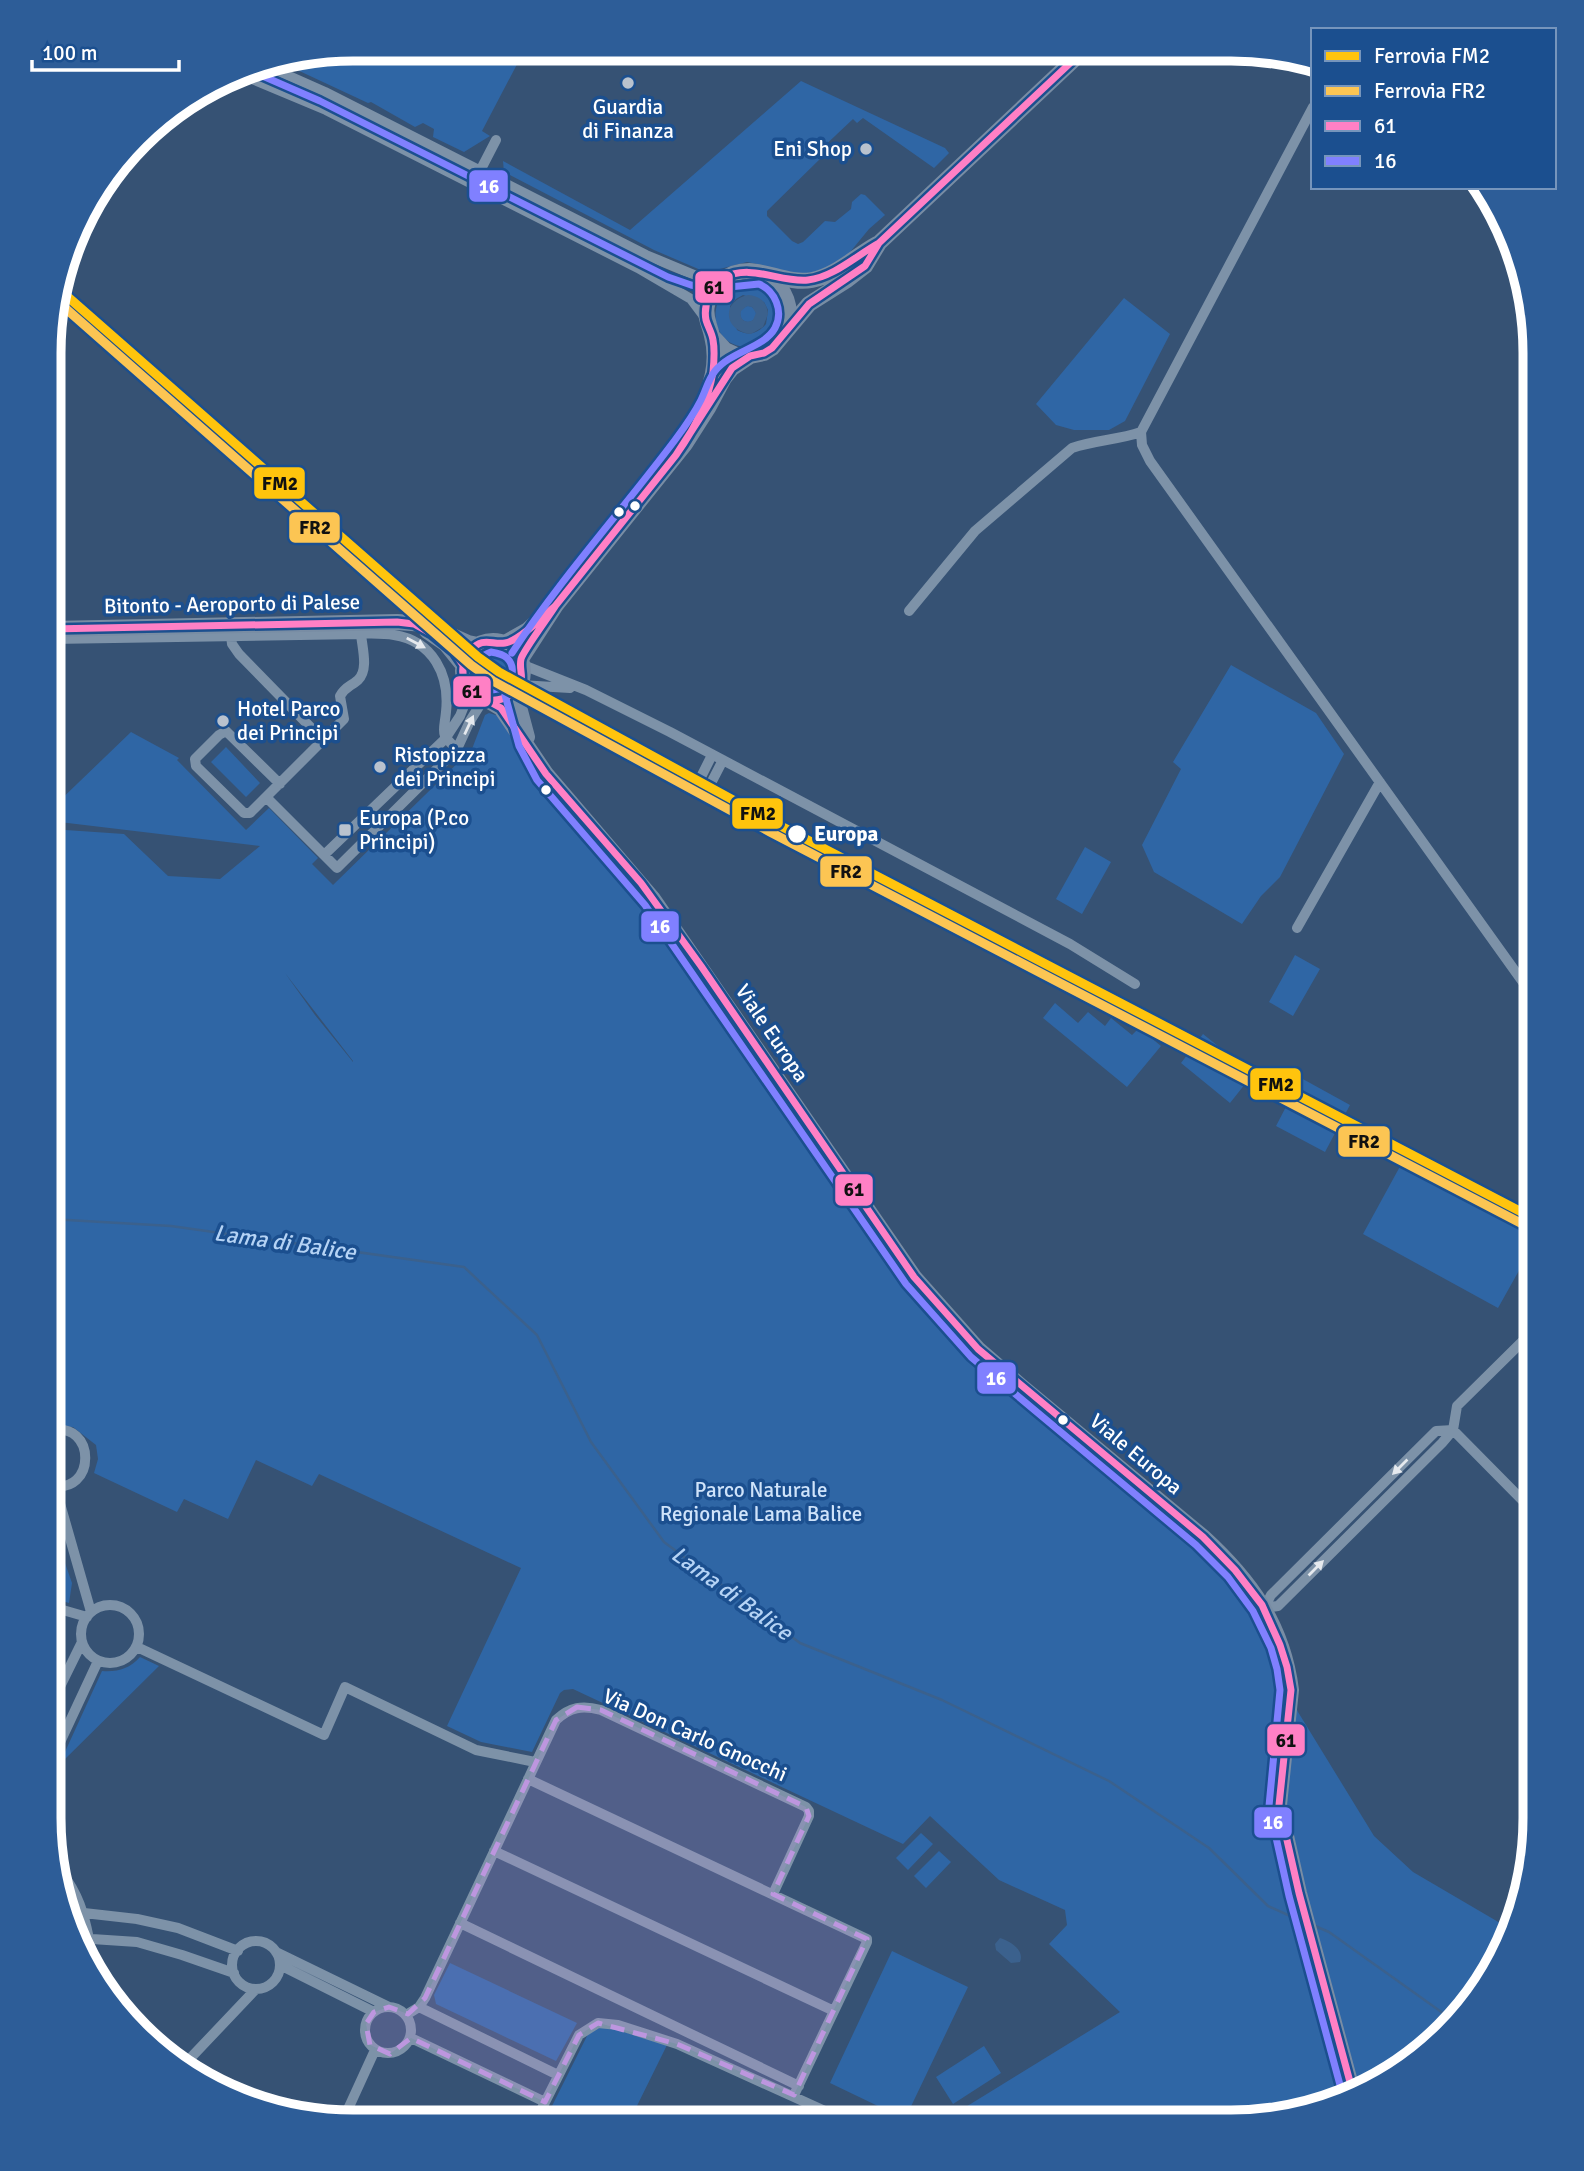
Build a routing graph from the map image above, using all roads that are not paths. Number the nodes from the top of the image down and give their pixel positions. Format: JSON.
{"nodes":[{"id":1,"x":1072,"y":61,"type":"edge"},
{"id":2,"x":278,"y":71,"type":"edge"},
{"id":3,"x":253,"y":80,"type":"edge"},
{"id":4,"x":1311,"y":111,"type":"edge"},
{"id":5,"x":496,"y":140,"type":"dead end"},
{"id":6,"x":480,"y":171,"type":"junction"},
{"id":7,"x":879,"y":243,"type":"junction"},
{"id":8,"x":765,"y":275,"type":"junction"},
{"id":9,"x":722,"y":279,"type":"junction"},
{"id":10,"x":709,"y":328,"type":"junction"},
{"id":11,"x":785,"y":333,"type":"junction"},
{"id":12,"x":750,"y":356,"type":"junction"},
{"id":13,"x":693,"y":430,"type":"junction"},
{"id":14,"x":1141,"y":432,"type":"junction"},
{"id":15,"x":556,"y":605,"type":"junction"},
{"id":16,"x":909,"y":611,"type":"dead end"},
{"id":17,"x":302,"y":623,"type":"junction"},
{"id":18,"x":414,"y":624,"type":"junction"},
{"id":19,"x":78,"y":628,"type":"junction"},
{"id":20,"x":61,"y":629,"type":"edge"},
{"id":21,"x":230,"y":630,"type":"junction"},
{"id":22,"x":361,"y":634,"type":"junction"},
{"id":23,"x":103,"y":638,"type":"junction"},
{"id":24,"x":61,"y":639,"type":"edge"},
{"id":25,"x":505,"y":643,"type":"junction"},
{"id":26,"x":478,"y":645,"type":"junction"},
{"id":27,"x":522,"y":662,"type":"junction"},
{"id":28,"x":463,"y":665,"type":"junction"},
{"id":29,"x":518,"y":689,"type":"junction"},
{"id":30,"x":586,"y":690,"type":"junction"},
{"id":31,"x":470,"y":691,"type":"junction"},
{"id":32,"x":486,"y":701,"type":"junction"},
{"id":33,"x":445,"y":739,"type":"junction"},
{"id":34,"x":324,"y":741,"type":"junction"},
{"id":35,"x":457,"y":749,"type":"junction"},
{"id":36,"x":712,"y":755,"type":"junction"},
{"id":37,"x":723,"y":760,"type":"junction"},
{"id":38,"x":546,"y":774,"type":"junction"},
{"id":39,"x":1380,"y":782,"type":"junction"},
{"id":40,"x":698,"y":783,"type":"dead end"},
{"id":41,"x":280,"y":784,"type":"junction"},
{"id":42,"x":708,"y":789,"type":"dead end"},
{"id":43,"x":266,"y":797,"type":"junction"},
{"id":44,"x":353,"y":826,"type":"junction"},
{"id":45,"x":366,"y":839,"type":"junction"},
{"id":46,"x":324,"y":855,"type":"junction"},
{"id":47,"x":1297,"y":928,"type":"dead end"},
{"id":48,"x":1523,"y":982,"type":"edge"},
{"id":49,"x":1135,"y":984,"type":"dead end"},
{"id":50,"x":1523,"y":1341,"type":"edge"},
{"id":51,"x":61,"y":1430,"type":"edge"},
{"id":52,"x":1453,"y":1430,"type":"junction"},
{"id":53,"x":61,"y":1486,"type":"edge"},
{"id":54,"x":1523,"y":1501,"type":"edge"},
{"id":55,"x":61,"y":1516,"type":"edge"},
{"id":56,"x":61,"y":1608,"type":"edge"},
{"id":57,"x":1264,"y":1608,"type":"junction"},
{"id":58,"x":89,"y":1614,"type":"junction"},
{"id":59,"x":82,"y":1642,"type":"junction"},
{"id":60,"x":137,"y":1647,"type":"junction"},
{"id":61,"x":99,"y":1661,"type":"junction"},
{"id":62,"x":61,"y":1685,"type":"edge"},
{"id":63,"x":61,"y":1741,"type":"edge"},
{"id":64,"x":536,"y":1762,"type":"junction"},
{"id":65,"x":528,"y":1779,"type":"junction"},
{"id":66,"x":494,"y":1851,"type":"junction"},
{"id":67,"x":69,"y":1883,"type":"edge"},
{"id":68,"x":772,"y":1894,"type":"junction"},
{"id":69,"x":84,"y":1913,"type":"junction"},
{"id":70,"x":460,"y":1923,"type":"junction"},
{"id":71,"x":89,"y":1938,"type":"joint"},
{"id":72,"x":238,"y":1951,"type":"junction"},
{"id":73,"x":276,"y":1952,"type":"junction"},
{"id":74,"x":280,"y":1965,"type":"junction"},
{"id":75,"x":234,"y":1973,"type":"junction"},
{"id":76,"x":256,"y":1989,"type":"junction"},
{"id":77,"x":389,"y":2007,"type":"junction"},
{"id":78,"x":419,"y":2007,"type":"junction"},
{"id":79,"x":374,"y":2011,"type":"junction"},
{"id":80,"x":834,"y":2011,"type":"junction"},
{"id":81,"x":406,"y":2015,"type":"junction"},
{"id":82,"x":411,"y":2038,"type":"junction"},
{"id":83,"x":375,"y":2050,"type":"junction"},
{"id":84,"x":190,"y":2059,"type":"edge"},
{"id":85,"x":558,"y":2075,"type":"junction"},
{"id":86,"x":1350,"y":2084,"type":"edge"},
{"id":87,"x":797,"y":2091,"type":"junction"},
{"id":88,"x":545,"y":2102,"type":"junction"},
{"id":89,"x":348,"y":2110,"type":"edge"},
{"id":90,"x":541,"y":2110,"type":"edge"},
{"id":91,"x":829,"y":2110,"type":"edge"}],
"edges":[{"from":1,"to":7,"type":"main road"},
{"from":2,"to":6,"type":"street"},
{"from":3,"to":10,"type":"street"},
{"from":4,"to":14,"type":"street"},
{"from":5,"to":6,"type":"street"},
{"from":6,"to":9,"type":"street"},
{"from":7,"to":8,"type":"main road"},
{"from":7,"to":11,"type":"main road"},
{"from":8,"to":9,"type":"main road"},
{"from":8,"to":11,"type":"main road"},
{"from":9,"to":10,"type":"main road"},
{"from":10,"to":12,"type":"main road"},
{"from":10,"to":13,"type":"main road"},
{"from":11,"to":12,"type":"main road"},
{"from":12,"to":13,"type":"main road"},
{"from":13,"to":15,"type":"main road"},
{"from":14,"to":16,"type":"street"},
{"from":14,"to":39,"type":"street"},
{"from":15,"to":25,"type":"main road"},
{"from":15,"to":27,"type":"main road"},
{"from":17,"to":18,"type":"main road","name":"Bitonto - Aeroporto di Palese"},
{"from":17,"to":21,"type":"main road","name":"Bitonto - Aeroporto di Palese"},
{"from":17,"to":22,"type":"street"},
{"from":18,"to":26,"type":"main road","name":"Bitonto - Aeroporto di Palese"},
{"from":18,"to":28,"type":"main road"},
{"from":19,"to":20,"type":"main road","name":"Bitonto - Aeroporto di Palese"},
{"from":19,"to":21,"type":"main road","name":"Bitonto - Aeroporto di Palese"},
{"from":19,"to":23,"type":"street"},
{"from":21,"to":22,"type":"street"},
{"from":21,"to":23,"type":"street"},
{"from":21,"to":34,"type":"street"},
{"from":22,"to":33,"type":"street","one_way":true},
{"from":22,"to":34,"type":"street"},
{"from":23,"to":24,"type":"street"},
{"from":25,"to":26,"type":"main road"},
{"from":25,"to":27,"type":"main road"},
{"from":26,"to":28,"type":"main road"},
{"from":27,"to":29,"type":"main road"},
{"from":27,"to":30,"type":"street"},
{"from":28,"to":31,"type":"main road"},
{"from":29,"to":30,"type":"street"},
{"from":29,"to":32,"type":"main road"},
{"from":29,"to":38,"type":"main road","name":"Viale Europa"},
{"from":30,"to":36,"type":"street"},
{"from":31,"to":32,"type":"main road"},
{"from":31,"to":33,"type":"street"},
{"from":35,"to":32,"type":"street","one_way":true},
{"from":32,"to":38,"type":"main road","name":"Viale Europa"},
{"from":33,"to":35,"type":"street"},
{"from":33,"to":44,"type":"street"},
{"from":34,"to":41,"type":"street"},
{"from":35,"to":45,"type":"street"},
{"from":36,"to":37,"type":"street"},
{"from":36,"to":40,"type":"street"},
{"from":37,"to":42,"type":"street"},
{"from":37,"to":49,"type":"street"},
{"from":38,"to":57,"type":"main road","name":"Viale Europa"},
{"from":39,"to":47,"type":"street"},
{"from":39,"to":48,"type":"street"},
{"from":41,"to":43,"type":"street"},
{"from":41,"to":43,"type":"street"},
{"from":43,"to":46,"type":"street"},
{"from":44,"to":45,"type":"street"},
{"from":44,"to":46,"type":"street"},
{"from":45,"to":46,"type":"street"},
{"from":50,"to":52,"type":"street"},
{"from":51,"to":53,"type":"street"},
{"from":52,"to":54,"type":"street"},
{"from":52,"to":57,"type":"street"},
{"from":55,"to":58,"type":"street"},
{"from":56,"to":58,"type":"street"},
{"from":57,"to":86,"type":"main road","name":"Viale Europa"},
{"from":58,"to":59,"type":"street"},
{"from":58,"to":60,"type":"street"},
{"from":59,"to":61,"type":"street"},
{"from":59,"to":62,"type":"street"},
{"from":60,"to":61,"type":"street"},
{"from":60,"to":64,"type":"street"},
{"from":61,"to":63,"type":"street"},
{"from":64,"to":65,"type":"street","name":"Via Don Carlo Gnocchi"},
{"from":64,"to":68,"type":"street","name":"Via Don Carlo Gnocchi"},
{"from":65,"to":66,"type":"street","name":"Via Don Carlo Gnocchi"},
{"from":65,"to":68,"type":"street"},
{"from":66,"to":70,"type":"street","name":"Via Don Carlo Gnocchi"},
{"from":66,"to":80,"type":"street"},
{"from":67,"to":69,"type":"street"},
{"from":68,"to":80,"type":"street"},
{"from":69,"to":71,"type":"street"},
{"from":69,"to":72,"type":"street"},
{"from":70,"to":78,"type":"street","name":"Via Don Carlo Gnocchi"},
{"from":70,"to":87,"type":"street"},
{"from":71,"to":75,"type":"street"},
{"from":72,"to":73,"type":"street"},
{"from":72,"to":75,"type":"street"},
{"from":73,"to":74,"type":"street"},
{"from":73,"to":77,"type":"street"},
{"from":74,"to":76,"type":"street"},
{"from":74,"to":79,"type":"street"},
{"from":75,"to":76,"type":"street"},
{"from":76,"to":84,"type":"street"},
{"from":77,"to":79,"type":"street"},
{"from":77,"to":81,"type":"street"},
{"from":78,"to":81,"type":"street"},
{"from":78,"to":85,"type":"street"},
{"from":79,"to":83,"type":"street"},
{"from":80,"to":87,"type":"street"},
{"from":81,"to":82,"type":"street"},
{"from":82,"to":83,"type":"street"},
{"from":82,"to":88,"type":"street"},
{"from":83,"to":89,"type":"street"},
{"from":85,"to":87,"type":"street"},
{"from":85,"to":88,"type":"street"},
{"from":87,"to":91,"type":"street"},
{"from":88,"to":90,"type":"street"}]}
